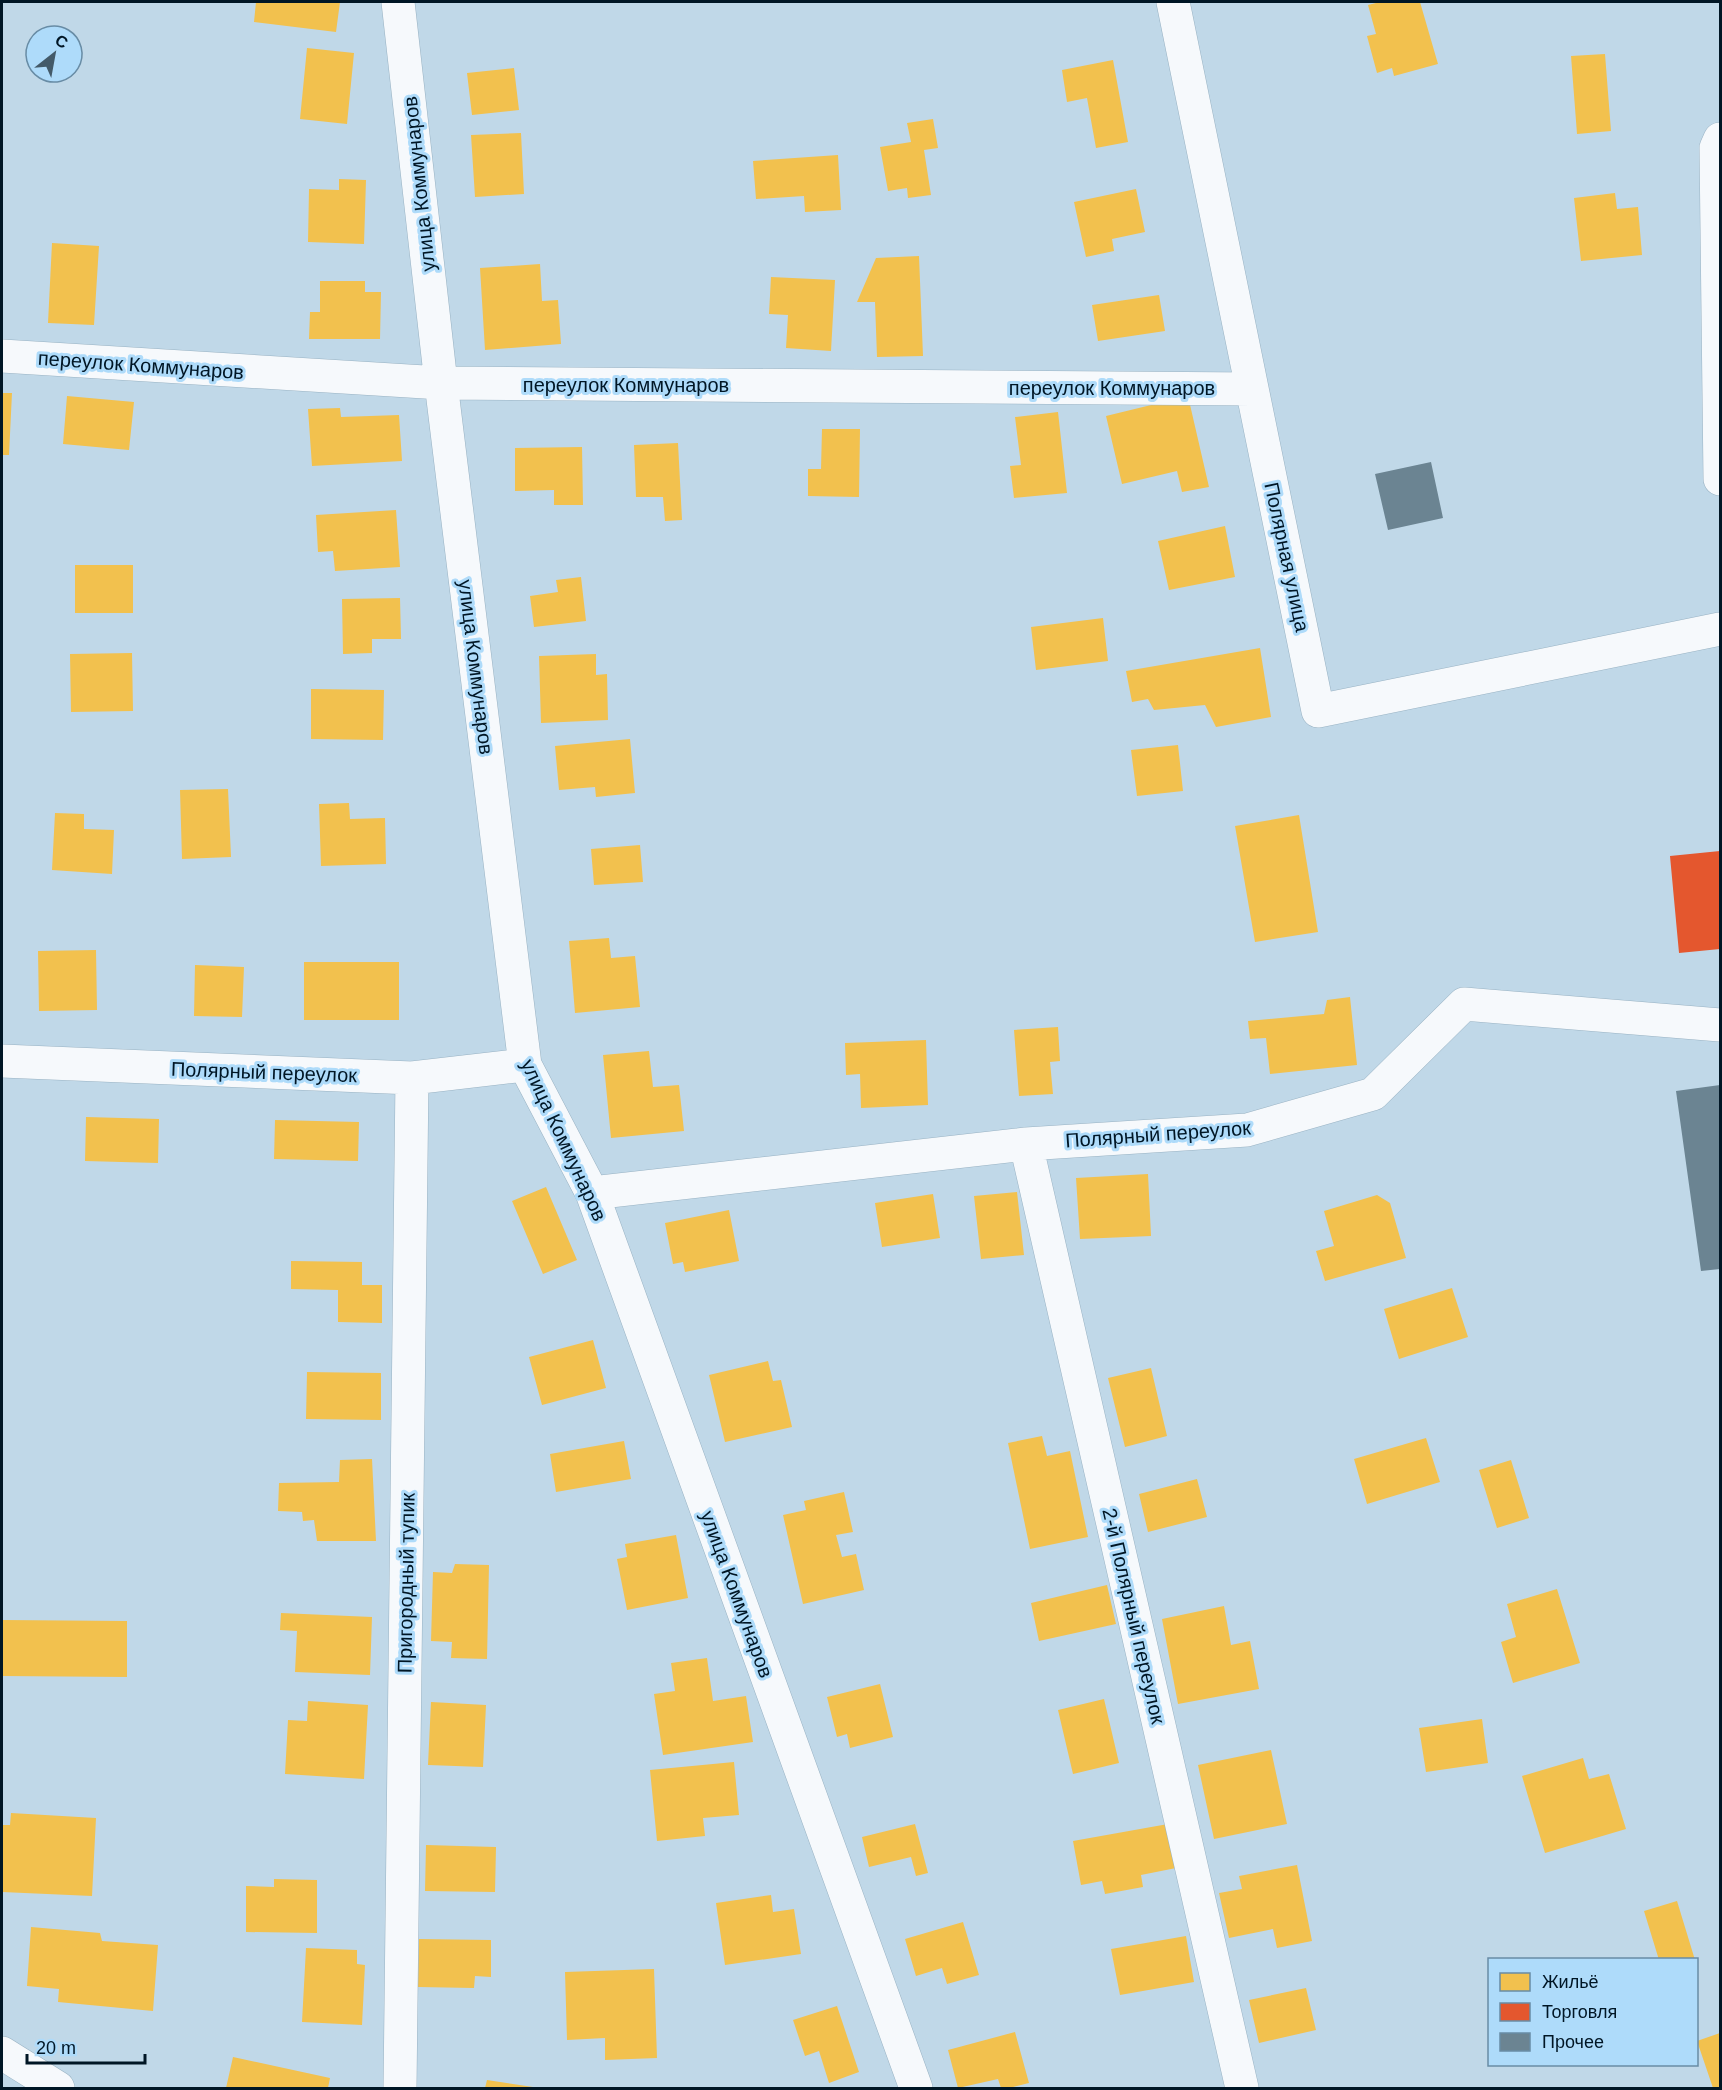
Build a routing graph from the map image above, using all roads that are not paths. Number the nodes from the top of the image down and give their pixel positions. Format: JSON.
{"nodes":[{"id":1,"x":398,"y":2,"type":"edge"},
{"id":2,"x":1173,"y":2,"type":"edge"},
{"id":3,"x":1720,"y":139,"type":"edge"},
{"id":4,"x":2,"y":356,"type":"edge"},
{"id":5,"x":441,"y":383,"type":"junction"},
{"id":6,"x":1252,"y":389,"type":"junction"},
{"id":7,"x":1720,"y":479,"type":"edge"},
{"id":8,"x":1720,"y":629,"type":"edge"},
{"id":9,"x":1720,"y":1024,"type":"edge"},
{"id":10,"x":2,"y":1061,"type":"edge"},
{"id":11,"x":525,"y":1065,"type":"junction"},
{"id":12,"x":412,"y":1078,"type":"junction"},
{"id":13,"x":1026,"y":1144,"type":"junction"},
{"id":14,"x":592,"y":1193,"type":"junction"},
{"id":15,"x":2,"y":2053,"type":"edge"},
{"id":16,"x":58,"y":2088,"type":"edge"},
{"id":17,"x":400,"y":2088,"type":"edge"},
{"id":18,"x":916,"y":2088,"type":"edge"},
{"id":19,"x":1242,"y":2088,"type":"edge"}],
"edges":[{"from":1,"to":5,"type":"street","name":"улица Коммунаров"},
{"from":2,"to":6,"type":"street","name":"Полярная улица"},
{"from":3,"to":7,"type":"street"},
{"from":4,"to":5,"type":"street","name":"переулок Коммунаров"},
{"from":5,"to":6,"type":"street","name":"переулок Коммунаров"},
{"from":5,"to":11,"type":"street","name":"улица Коммунаров"},
{"from":6,"to":8,"type":"street","name":"Полярная улица"},
{"from":9,"to":13,"type":"street","name":"Полярный переулок"},
{"from":10,"to":12,"type":"street","name":"Полярный переулок"},
{"from":11,"to":12,"type":"street","name":"Полярный переулок"},
{"from":11,"to":14,"type":"street","name":"улица Коммунаров"},
{"from":12,"to":17,"type":"street","name":"Пригородный тупик"},
{"from":13,"to":14,"type":"street","name":"Полярный переулок"},
{"from":13,"to":19,"type":"street","name":"2-й Полярный переулок"},
{"from":14,"to":18,"type":"street","name":"улица Коммунаров"},
{"from":15,"to":16,"type":"street"}]}
